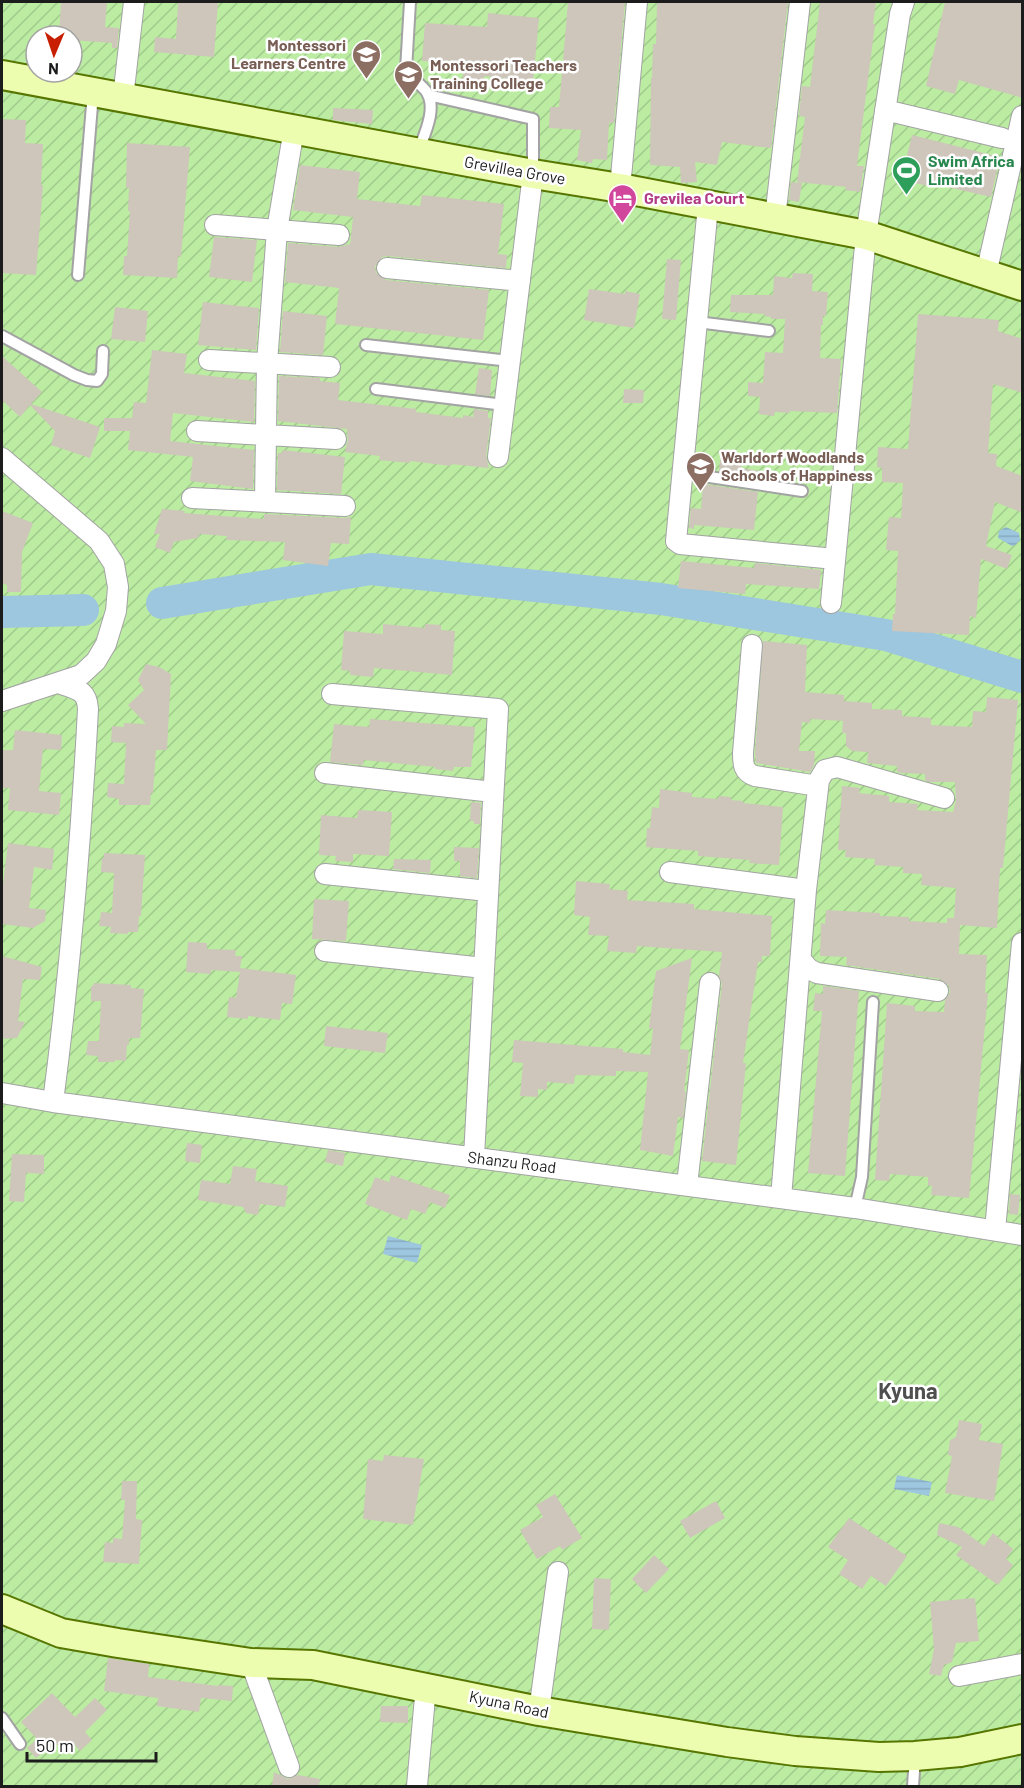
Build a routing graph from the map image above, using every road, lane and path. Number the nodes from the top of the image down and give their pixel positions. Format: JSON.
{"nodes":[{"id":1,"x":134,"y":2,"type":"edge"},
{"id":2,"x":410,"y":2,"type":"edge"},
{"id":3,"x":637,"y":2,"type":"edge"},
{"id":4,"x":800,"y":2,"type":"edge"},
{"id":5,"x":904,"y":2,"type":"edge"},
{"id":6,"x":2,"y":75,"type":"edge"},
{"id":7,"x":93,"y":92,"type":"junction"},
{"id":8,"x":428,"y":95,"type":"junction"},
{"id":9,"x":123,"y":98,"type":"junction"},
{"id":10,"x":885,"y":110,"type":"junction"},
{"id":11,"x":1023,"y":117,"type":"edge"},
{"id":12,"x":294,"y":129,"type":"junction"},
{"id":13,"x":1002,"y":138,"type":"dead end"},
{"id":14,"x":418,"y":152,"type":"junction"},
{"id":15,"x":533,"y":174,"type":"junction"},
{"id":16,"x":620,"y":188,"type":"junction"},
{"id":17,"x":708,"y":206,"type":"junction"},
{"id":18,"x":775,"y":218,"type":"junction"},
{"id":19,"x":214,"y":225,"type":"dead end"},
{"id":20,"x":277,"y":230,"type":"junction"},
{"id":21,"x":339,"y":235,"type":"dead end"},
{"id":22,"x":866,"y":235,"type":"junction"},
{"id":23,"x":387,"y":268,"type":"dead end"},
{"id":24,"x":986,"y":274,"type":"junction"},
{"id":25,"x":78,"y":275,"type":"dead end"},
{"id":26,"x":520,"y":281,"type":"junction"},
{"id":27,"x":1023,"y":286,"type":"edge"},
{"id":28,"x":697,"y":322,"type":"junction"},
{"id":29,"x":769,"y":331,"type":"dead end"},
{"id":30,"x":2,"y":336,"type":"edge"},
{"id":31,"x":366,"y":345,"type":"dead end"},
{"id":32,"x":103,"y":351,"type":"dead end"},
{"id":33,"x":209,"y":360,"type":"dead end"},
{"id":34,"x":510,"y":361,"type":"junction"},
{"id":35,"x":267,"y":363,"type":"junction"},
{"id":36,"x":330,"y":367,"type":"dead end"},
{"id":37,"x":376,"y":389,"type":"dead end"},
{"id":38,"x":504,"y":405,"type":"junction"},
{"id":39,"x":197,"y":431,"type":"dead end"},
{"id":40,"x":265,"y":435,"type":"junction"},
{"id":41,"x":336,"y":440,"type":"dead end"},
{"id":42,"x":498,"y":457,"type":"dead end"},
{"id":43,"x":2,"y":458,"type":"edge"},
{"id":44,"x":683,"y":472,"type":"junction"},
{"id":45,"x":802,"y":491,"type":"dead end"},
{"id":46,"x":192,"y":498,"type":"dead end"},
{"id":47,"x":265,"y":501,"type":"junction"},
{"id":48,"x":345,"y":506,"type":"dead end"},
{"id":49,"x":835,"y":559,"type":"junction"},
{"id":50,"x":831,"y":603,"type":"dead end"},
{"id":51,"x":752,"y":645,"type":"dead end"},
{"id":52,"x":59,"y":683,"type":"junction"},
{"id":53,"x":332,"y":694,"type":"dead end"},
{"id":54,"x":2,"y":701,"type":"edge"},
{"id":55,"x":325,"y":773,"type":"dead end"},
{"id":56,"x":818,"y":786,"type":"junction"},
{"id":57,"x":493,"y":792,"type":"junction"},
{"id":58,"x":944,"y":798,"type":"dead end"},
{"id":59,"x":670,"y":872,"type":"dead end"},
{"id":60,"x":325,"y":874,"type":"dead end"},
{"id":61,"x":806,"y":890,"type":"junction"},
{"id":62,"x":488,"y":891,"type":"junction"},
{"id":63,"x":1023,"y":943,"type":"edge"},
{"id":64,"x":325,"y":951,"type":"dead end"},
{"id":65,"x":801,"y":960,"type":"junction"},
{"id":66,"x":484,"y":968,"type":"junction"},
{"id":67,"x":710,"y":983,"type":"dead end"},
{"id":68,"x":938,"y":991,"type":"dead end"},
{"id":69,"x":873,"y":1002,"type":"dead end"},
{"id":70,"x":2,"y":1094,"type":"edge"},
{"id":71,"x":53,"y":1102,"type":"junction"},
{"id":72,"x":474,"y":1157,"type":"junction"},
{"id":73,"x":687,"y":1185,"type":"junction"},
{"id":74,"x":782,"y":1198,"type":"junction"},
{"id":75,"x":855,"y":1208,"type":"junction"},
{"id":76,"x":995,"y":1230,"type":"junction"},
{"id":77,"x":1023,"y":1235,"type":"edge"},
{"id":78,"x":558,"y":1572,"type":"dead end"},
{"id":79,"x":2,"y":1609,"type":"edge"},
{"id":80,"x":251,"y":1663,"type":"junction"},
{"id":81,"x":1023,"y":1664,"type":"edge"},
{"id":82,"x":959,"y":1676,"type":"dead end"},
{"id":83,"x":426,"y":1686,"type":"junction"},
{"id":84,"x":539,"y":1711,"type":"junction"},
{"id":85,"x":2,"y":1718,"type":"edge"},
{"id":86,"x":1023,"y":1739,"type":"edge"},
{"id":87,"x":20,"y":1744,"type":"dead end"},
{"id":88,"x":915,"y":1756,"type":"junction"},
{"id":89,"x":289,"y":1767,"type":"dead end"},
{"id":90,"x":417,"y":1786,"type":"edge"},
{"id":91,"x":912,"y":1786,"type":"edge"}],
"edges":[{"from":1,"to":9,"type":"street"},
{"from":2,"to":8,"type":"lane"},
{"from":3,"to":16,"type":"street"},
{"from":4,"to":18,"type":"street"},
{"from":5,"to":10,"type":"street"},
{"from":6,"to":7,"type":"street","name":"Grevillea Grove"},
{"from":7,"to":9,"type":"street","name":"Grevillea Grove"},
{"from":7,"to":25,"type":"lane"},
{"from":8,"to":14,"type":"lane"},
{"from":8,"to":15,"type":"lane"},
{"from":9,"to":12,"type":"street","name":"Grevillea Grove"},
{"from":10,"to":13,"type":"street"},
{"from":10,"to":22,"type":"street"},
{"from":11,"to":24,"type":"street"},
{"from":12,"to":14,"type":"street","name":"Grevillea Grove"},
{"from":12,"to":20,"type":"street"},
{"from":14,"to":15,"type":"street","name":"Grevillea Grove"},
{"from":15,"to":16,"type":"street","name":"Grevillea Grove"},
{"from":15,"to":26,"type":"street"},
{"from":16,"to":17,"type":"street","name":"Grevillea Grove"},
{"from":17,"to":18,"type":"street","name":"Grevillea Grove"},
{"from":17,"to":28,"type":"street"},
{"from":18,"to":22,"type":"street","name":"Grevillea Grove"},
{"from":19,"to":20,"type":"street"},
{"from":20,"to":21,"type":"street"},
{"from":20,"to":35,"type":"street"},
{"from":22,"to":24,"type":"street","name":"Grevillea Grove"},
{"from":22,"to":49,"type":"street"},
{"from":23,"to":26,"type":"street"},
{"from":24,"to":27,"type":"street","name":"Grevillea Grove"},
{"from":26,"to":34,"type":"street"},
{"from":28,"to":29,"type":"lane"},
{"from":28,"to":44,"type":"street"},
{"from":30,"to":32,"type":"lane"},
{"from":31,"to":34,"type":"lane"},
{"from":33,"to":35,"type":"street"},
{"from":34,"to":38,"type":"street"},
{"from":35,"to":36,"type":"street"},
{"from":35,"to":40,"type":"street"},
{"from":37,"to":38,"type":"lane"},
{"from":38,"to":42,"type":"street"},
{"from":39,"to":40,"type":"street"},
{"from":40,"to":41,"type":"street"},
{"from":40,"to":47,"type":"street"},
{"from":43,"to":52,"type":"street"},
{"from":44,"to":45,"type":"lane"},
{"from":44,"to":49,"type":"street"},
{"from":46,"to":47,"type":"street"},
{"from":47,"to":48,"type":"street"},
{"from":49,"to":50,"type":"street"},
{"from":51,"to":56,"type":"street"},
{"from":52,"to":54,"type":"street"},
{"from":52,"to":71,"type":"street"},
{"from":53,"to":57,"type":"street"},
{"from":55,"to":57,"type":"street"},
{"from":56,"to":58,"type":"street"},
{"from":56,"to":61,"type":"street"},
{"from":57,"to":62,"type":"street"},
{"from":59,"to":61,"type":"street"},
{"from":60,"to":62,"type":"street"},
{"from":61,"to":65,"type":"street"},
{"from":62,"to":66,"type":"street"},
{"from":63,"to":76,"type":"street"},
{"from":64,"to":66,"type":"street"},
{"from":65,"to":68,"type":"street"},
{"from":65,"to":74,"type":"street"},
{"from":66,"to":72,"type":"street"},
{"from":67,"to":73,"type":"street"},
{"from":69,"to":75,"type":"lane"},
{"from":70,"to":71,"type":"street","name":"Shanzu Road"},
{"from":71,"to":72,"type":"street","name":"Shanzu Road"},
{"from":72,"to":73,"type":"street","name":"Shanzu Road"},
{"from":73,"to":74,"type":"street","name":"Shanzu Road"},
{"from":74,"to":75,"type":"street","name":"Shanzu Road"},
{"from":75,"to":76,"type":"street","name":"Shanzu Road"},
{"from":76,"to":77,"type":"street","name":"Shanzu Road"},
{"from":78,"to":84,"type":"street"},
{"from":79,"to":80,"type":"street","name":"Kyuna Road"},
{"from":80,"to":83,"type":"street","name":"Kyuna Road"},
{"from":80,"to":89,"type":"street"},
{"from":81,"to":82,"type":"street"},
{"from":83,"to":84,"type":"street","name":"Kyuna Road"},
{"from":83,"to":90,"type":"street"},
{"from":84,"to":88,"type":"street","name":"Kyuna Road"},
{"from":85,"to":87,"type":"lane"},
{"from":86,"to":88,"type":"street","name":"Kyuna Road"},
{"from":88,"to":91,"type":"lane"}]}
